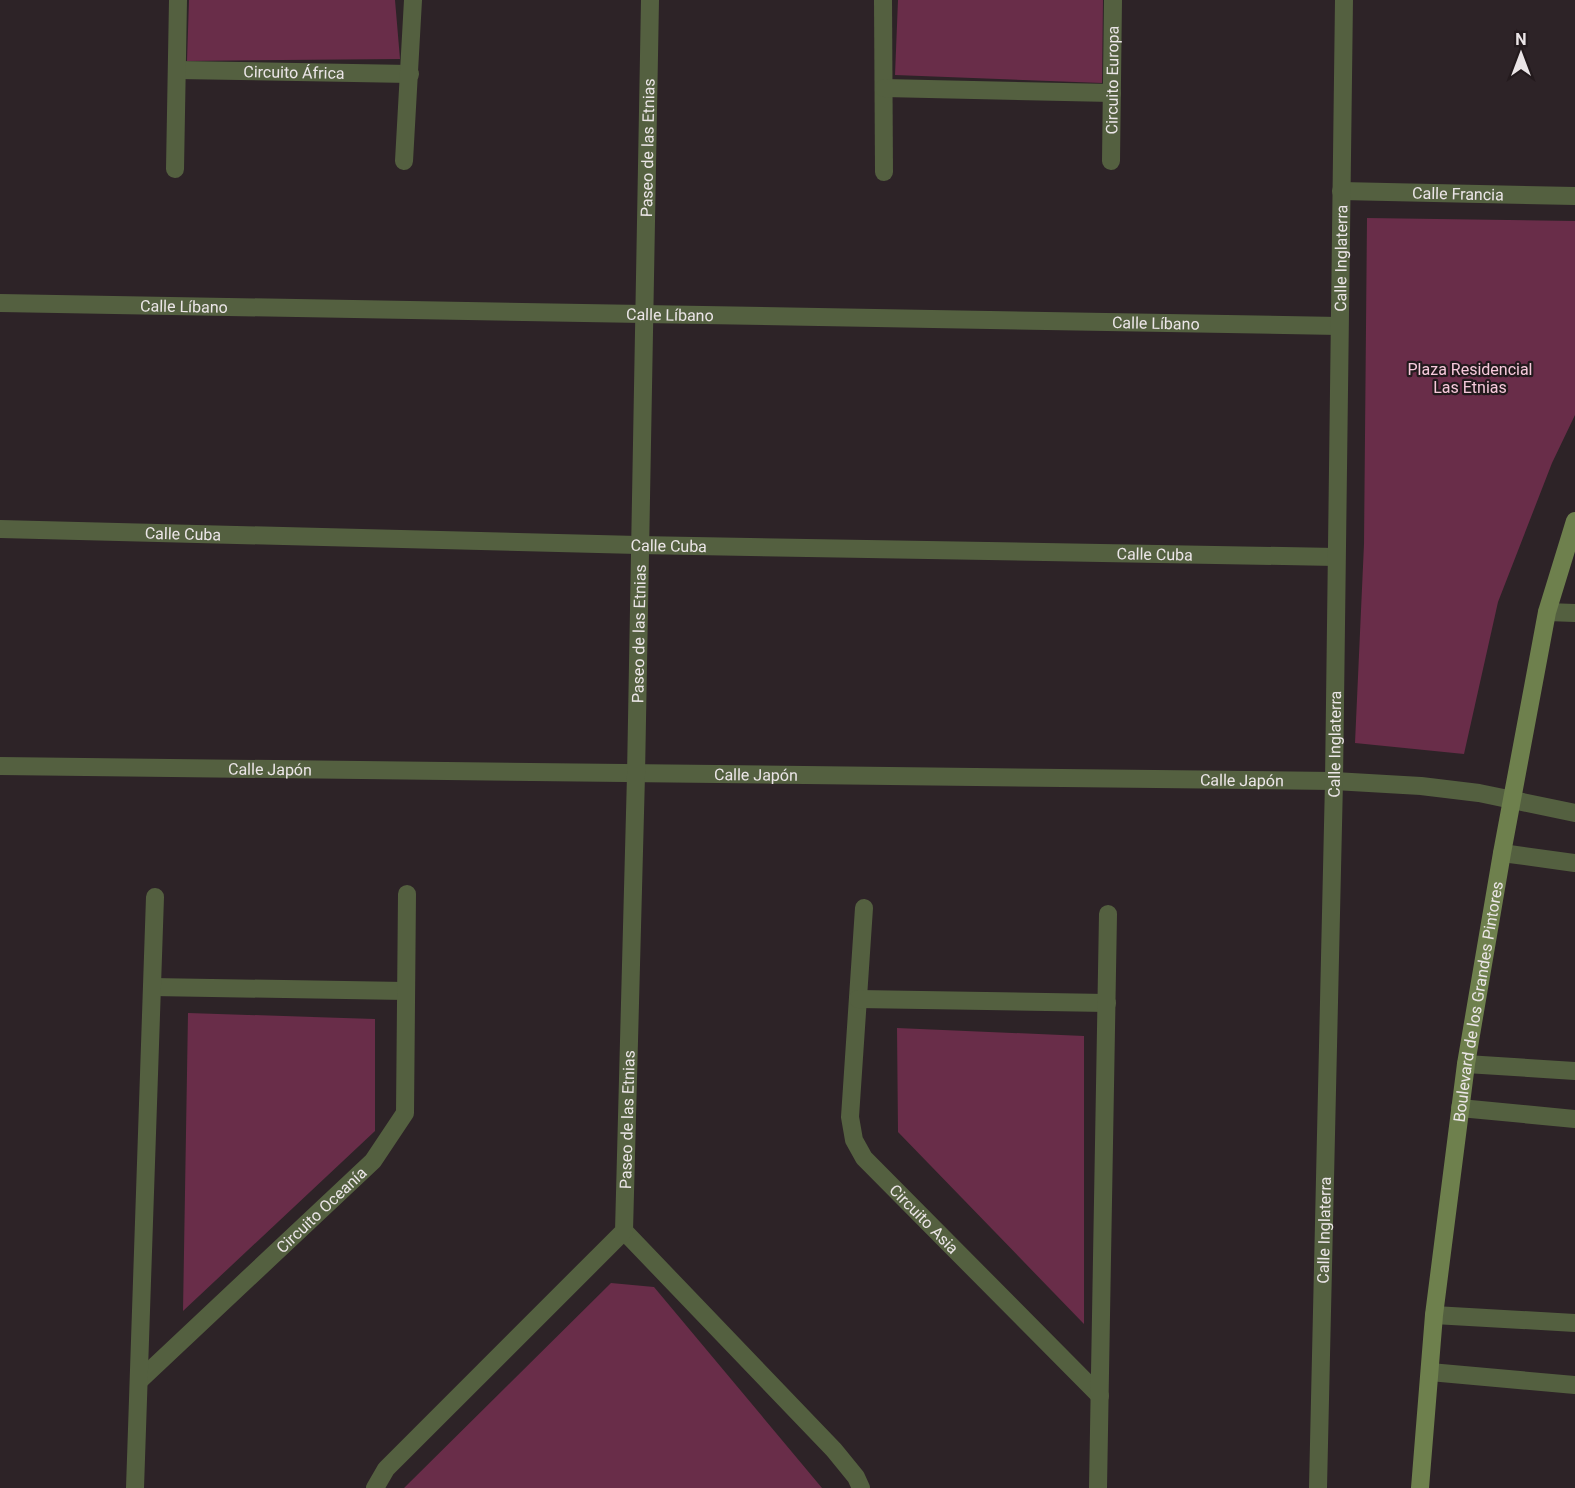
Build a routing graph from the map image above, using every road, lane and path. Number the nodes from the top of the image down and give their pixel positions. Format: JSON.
{"nodes":[{"id":1,"x":178,"y":0,"type":"edge"},
{"id":2,"x":413,"y":0,"type":"edge"},
{"id":3,"x":650,"y":0,"type":"edge"},
{"id":4,"x":883,"y":0,"type":"edge"},
{"id":5,"x":1113,"y":0,"type":"edge"},
{"id":6,"x":1344,"y":0,"type":"edge"},
{"id":7,"x":177,"y":70,"type":"junction"},
{"id":8,"x":410,"y":74,"type":"junction"},
{"id":9,"x":884,"y":88,"type":"junction"},
{"id":10,"x":1112,"y":93,"type":"junction"},
{"id":11,"x":404,"y":161,"type":"dead end"},
{"id":12,"x":1111,"y":161,"type":"dead end"},
{"id":13,"x":175,"y":169,"type":"dead end"},
{"id":14,"x":884,"y":171,"type":"dead end"},
{"id":15,"x":1341,"y":191,"type":"junction"},
{"id":16,"x":1575,"y":196,"type":"edge"},
{"id":17,"x":0,"y":303,"type":"edge"},
{"id":18,"x":643,"y":313,"type":"junction"},
{"id":19,"x":1339,"y":326,"type":"junction"},
{"id":20,"x":1575,"y":521,"type":"edge"},
{"id":21,"x":0,"y":529,"type":"edge"},
{"id":22,"x":638,"y":545,"type":"junction"},
{"id":23,"x":1570,"y":550,"type":"edge"},
{"id":24,"x":1336,"y":556,"type":"junction"},
{"id":25,"x":1547,"y":612,"type":"junction"},
{"id":26,"x":1575,"y":613,"type":"edge"},
{"id":27,"x":0,"y":766,"type":"edge"},
{"id":28,"x":636,"y":775,"type":"junction"},
{"id":29,"x":1334,"y":781,"type":"junction"},
{"id":30,"x":1511,"y":800,"type":"junction"},
{"id":31,"x":1575,"y":813,"type":"edge"},
{"id":32,"x":1502,"y":853,"type":"junction"},
{"id":33,"x":1575,"y":863,"type":"edge"},
{"id":34,"x":407,"y":894,"type":"dead end"},
{"id":35,"x":155,"y":897,"type":"dead end"},
{"id":36,"x":864,"y":908,"type":"dead end"},
{"id":37,"x":1108,"y":914,"type":"dead end"},
{"id":38,"x":152,"y":987,"type":"junction"},
{"id":39,"x":406,"y":991,"type":"junction"},
{"id":40,"x":858,"y":999,"type":"junction"},
{"id":41,"x":1107,"y":1003,"type":"junction"},
{"id":42,"x":1466,"y":1064,"type":"junction"},
{"id":43,"x":1575,"y":1071,"type":"edge"},
{"id":44,"x":1460,"y":1108,"type":"junction"},
{"id":45,"x":1575,"y":1119,"type":"edge"},
{"id":46,"x":624,"y":1232,"type":"junction"},
{"id":47,"x":1434,"y":1315,"type":"junction"},
{"id":48,"x":1575,"y":1323,"type":"edge"},
{"id":49,"x":1430,"y":1372,"type":"junction"},
{"id":50,"x":139,"y":1381,"type":"junction"},
{"id":51,"x":1575,"y":1385,"type":"edge"},
{"id":52,"x":1100,"y":1396,"type":"junction"},
{"id":53,"x":135,"y":1488,"type":"edge"},
{"id":54,"x":375,"y":1488,"type":"edge"},
{"id":55,"x":861,"y":1488,"type":"edge"},
{"id":56,"x":1098,"y":1488,"type":"edge"},
{"id":57,"x":1318,"y":1488,"type":"edge"},
{"id":58,"x":1420,"y":1488,"type":"edge"}],
"edges":[{"from":1,"to":7,"type":"street"},
{"from":2,"to":8,"type":"street"},
{"from":3,"to":18,"type":"street","name":"Paseo de las Etnias"},
{"from":4,"to":9,"type":"street"},
{"from":5,"to":10,"type":"street","name":"Circuito Europa"},
{"from":6,"to":15,"type":"street","name":"Calle Inglaterra"},
{"from":7,"to":8,"type":"street","name":"Circuito África"},
{"from":7,"to":13,"type":"street"},
{"from":8,"to":11,"type":"street"},
{"from":9,"to":10,"type":"street"},
{"from":9,"to":14,"type":"street"},
{"from":10,"to":12,"type":"street","name":"Circuito Europa"},
{"from":15,"to":16,"type":"street","name":"Calle Francia"},
{"from":15,"to":19,"type":"street","name":"Calle Inglaterra"},
{"from":17,"to":18,"type":"street","name":"Calle Líbano"},
{"from":18,"to":19,"type":"street","name":"Calle Líbano"},
{"from":18,"to":22,"type":"street","name":"Paseo de las Etnias"},
{"from":19,"to":24,"type":"street","name":"Calle Inglaterra"},
{"from":20,"to":23,"type":"street","name":"Boulevard de los Grandes Pintores"},
{"from":21,"to":22,"type":"street","name":"Calle Cuba"},
{"from":22,"to":24,"type":"street","name":"Calle Cuba"},
{"from":22,"to":28,"type":"street","name":"Paseo de las Etnias"},
{"from":23,"to":25,"type":"street","name":"Boulevard de los Grandes Pintores"},
{"from":24,"to":29,"type":"street","name":"Calle Inglaterra"},
{"from":25,"to":26,"type":"street"},
{"from":25,"to":30,"type":"street","name":"Boulevard de los Grandes Pintores"},
{"from":27,"to":28,"type":"street","name":"Calle Japón"},
{"from":28,"to":29,"type":"street","name":"Calle Japón"},
{"from":28,"to":46,"type":"street","name":"Paseo de las Etnias"},
{"from":29,"to":30,"type":"street","name":"Calle Japón"},
{"from":29,"to":57,"type":"street","name":"Calle Inglaterra"},
{"from":30,"to":31,"type":"street","name":"Calle Japón"},
{"from":30,"to":32,"type":"street","name":"Boulevard de los Grandes Pintores"},
{"from":32,"to":33,"type":"street"},
{"from":32,"to":42,"type":"street","name":"Boulevard de los Grandes Pintores"},
{"from":34,"to":39,"type":"street","name":"Circuito Oceanía"},
{"from":35,"to":38,"type":"street"},
{"from":36,"to":40,"type":"street","name":"Circuito Asia"},
{"from":37,"to":41,"type":"street"},
{"from":38,"to":39,"type":"street"},
{"from":38,"to":50,"type":"street"},
{"from":39,"to":50,"type":"street","name":"Circuito Oceanía"},
{"from":40,"to":41,"type":"street"},
{"from":40,"to":52,"type":"street","name":"Circuito Asia"},
{"from":41,"to":52,"type":"street"},
{"from":42,"to":43,"type":"street"},
{"from":42,"to":44,"type":"street","name":"Boulevard de los Grandes Pintores"},
{"from":44,"to":45,"type":"street"},
{"from":44,"to":47,"type":"street","name":"Boulevard de los Grandes Pintores"},
{"from":46,"to":54,"type":"street"},
{"from":46,"to":55,"type":"street"},
{"from":47,"to":48,"type":"street"},
{"from":47,"to":49,"type":"street","name":"Boulevard de los Grandes Pintores"},
{"from":49,"to":51,"type":"street"},
{"from":49,"to":58,"type":"street","name":"Boulevard de los Grandes Pintores"},
{"from":50,"to":53,"type":"street"},
{"from":52,"to":56,"type":"street"}]}
